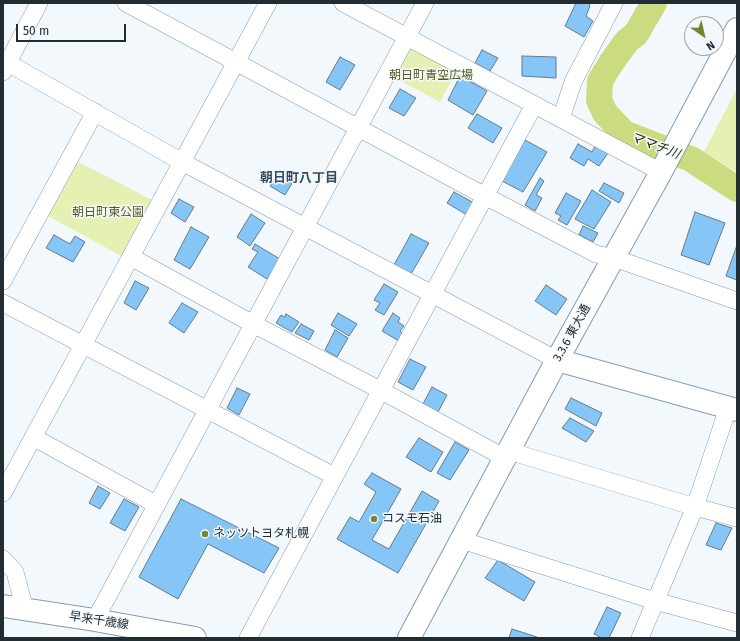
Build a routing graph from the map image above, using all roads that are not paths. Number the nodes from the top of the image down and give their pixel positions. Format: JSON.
{"nodes":[{"id":1,"x":39,"y":3,"type":"edge"},
{"id":2,"x":126,"y":3,"type":"edge"},
{"id":3,"x":268,"y":3,"type":"edge"},
{"id":4,"x":343,"y":3,"type":"edge"},
{"id":5,"x":425,"y":3,"type":"edge"},
{"id":6,"x":614,"y":3,"type":"edge"},
{"id":7,"x":737,"y":29,"type":"edge"},
{"id":8,"x":407,"y":37,"type":"junction"},
{"id":9,"x":731,"y":53,"type":"edge"},
{"id":10,"x":237,"y":62,"type":"junction"},
{"id":11,"x":5,"y":68,"type":"edge"},
{"id":12,"x":534,"y":105,"type":"junction"},
{"id":13,"x":95,"y":112,"type":"junction"},
{"id":14,"x":561,"y":119,"type":"junction"},
{"id":15,"x":358,"y":128,"type":"junction"},
{"id":16,"x":182,"y":162,"type":"junction"},
{"id":17,"x":665,"y":165,"type":"junction"},
{"id":18,"x":485,"y":196,"type":"junction"},
{"id":19,"x":305,"y":228,"type":"junction"},
{"id":20,"x":131,"y":257,"type":"junction"},
{"id":21,"x":614,"y":258,"type":"junction"},
{"id":22,"x":3,"y":281,"type":"edge"},
{"id":23,"x":432,"y":294,"type":"junction"},
{"id":24,"x":3,"y":302,"type":"edge"},
{"id":25,"x":737,"y":302,"type":"edge"},
{"id":26,"x":253,"y":324,"type":"junction"},
{"id":27,"x":83,"y":344,"type":"junction"},
{"id":28,"x":557,"y":360,"type":"junction"},
{"id":29,"x":380,"y":390,"type":"junction"},
{"id":30,"x":733,"y":409,"type":"edge"},
{"id":31,"x":207,"y":411,"type":"junction"},
{"id":32,"x":33,"y":437,"type":"junction"},
{"id":33,"x":507,"y":454,"type":"junction"},
{"id":34,"x":334,"y":476,"type":"junction"},
{"id":35,"x":3,"y":493,"type":"edge"},
{"id":36,"x":157,"y":504,"type":"junction"},
{"id":37,"x":695,"y":507,"type":"junction"},
{"id":38,"x":737,"y":518,"type":"edge"},
{"id":39,"x":461,"y":540,"type":"junction"},
{"id":40,"x":3,"y":559,"type":"edge"},
{"id":41,"x":656,"y":601,"type":"junction"},
{"id":42,"x":3,"y":606,"type":"edge"},
{"id":43,"x":25,"y":610,"type":"junction"},
{"id":44,"x":95,"y":620,"type":"junction"},
{"id":45,"x":737,"y":623,"type":"edge"},
{"id":46,"x":195,"y":638,"type":"edge"},
{"id":47,"x":248,"y":638,"type":"edge"},
{"id":48,"x":409,"y":638,"type":"edge"},
{"id":49,"x":640,"y":638,"type":"edge"}],
"edges":[{"from":1,"to":11,"type":"street"},
{"from":2,"to":10,"type":"street"},
{"from":3,"to":10,"type":"street"},
{"from":4,"to":8,"type":"street"},
{"from":5,"to":8,"type":"street"},
{"from":6,"to":14,"type":"street"},
{"from":7,"to":9,"type":"street","name":"3.3.6 東大通"},
{"from":8,"to":12,"type":"street"},
{"from":8,"to":15,"type":"street"},
{"from":9,"to":17,"type":"street","name":"3.3.6 東大通"},
{"from":10,"to":15,"type":"street"},
{"from":10,"to":16,"type":"street"},
{"from":11,"to":13,"type":"street"},
{"from":12,"to":14,"type":"street"},
{"from":12,"to":18,"type":"street"},
{"from":13,"to":16,"type":"street"},
{"from":13,"to":22,"type":"street"},
{"from":14,"to":17,"type":"street"},
{"from":15,"to":18,"type":"street"},
{"from":15,"to":19,"type":"street"},
{"from":16,"to":19,"type":"street"},
{"from":16,"to":20,"type":"street"},
{"from":17,"to":21,"type":"street","name":"3.3.6 東大通"},
{"from":18,"to":21,"type":"street"},
{"from":18,"to":23,"type":"street"},
{"from":19,"to":23,"type":"street"},
{"from":19,"to":26,"type":"street"},
{"from":20,"to":26,"type":"street"},
{"from":20,"to":27,"type":"street"},
{"from":21,"to":25,"type":"street"},
{"from":21,"to":28,"type":"street","name":"3.3.6 東大通"},
{"from":23,"to":28,"type":"street"},
{"from":23,"to":29,"type":"street"},
{"from":24,"to":27,"type":"street"},
{"from":26,"to":29,"type":"street"},
{"from":26,"to":31,"type":"street"},
{"from":27,"to":31,"type":"street"},
{"from":27,"to":32,"type":"street"},
{"from":28,"to":30,"type":"street"},
{"from":28,"to":33,"type":"street","name":"3.3.6 東大通"},
{"from":29,"to":33,"type":"street"},
{"from":29,"to":34,"type":"street"},
{"from":30,"to":37,"type":"street"},
{"from":31,"to":34,"type":"street"},
{"from":31,"to":36,"type":"street"},
{"from":32,"to":35,"type":"street"},
{"from":32,"to":36,"type":"street"},
{"from":33,"to":37,"type":"street"},
{"from":33,"to":39,"type":"street","name":"3.3.6 東大通"},
{"from":34,"to":47,"type":"street"},
{"from":36,"to":44,"type":"street"},
{"from":37,"to":38,"type":"street"},
{"from":37,"to":41,"type":"street"},
{"from":39,"to":41,"type":"street"},
{"from":39,"to":48,"type":"street","name":"3.3.6 東大通"},
{"from":40,"to":43,"type":"street"},
{"from":41,"to":45,"type":"street"},
{"from":41,"to":49,"type":"street"},
{"from":42,"to":43,"type":"street","name":"早来千歳線"},
{"from":43,"to":44,"type":"street","name":"早来千歳線"},
{"from":44,"to":46,"type":"street","name":"早来千歳線"}]}
